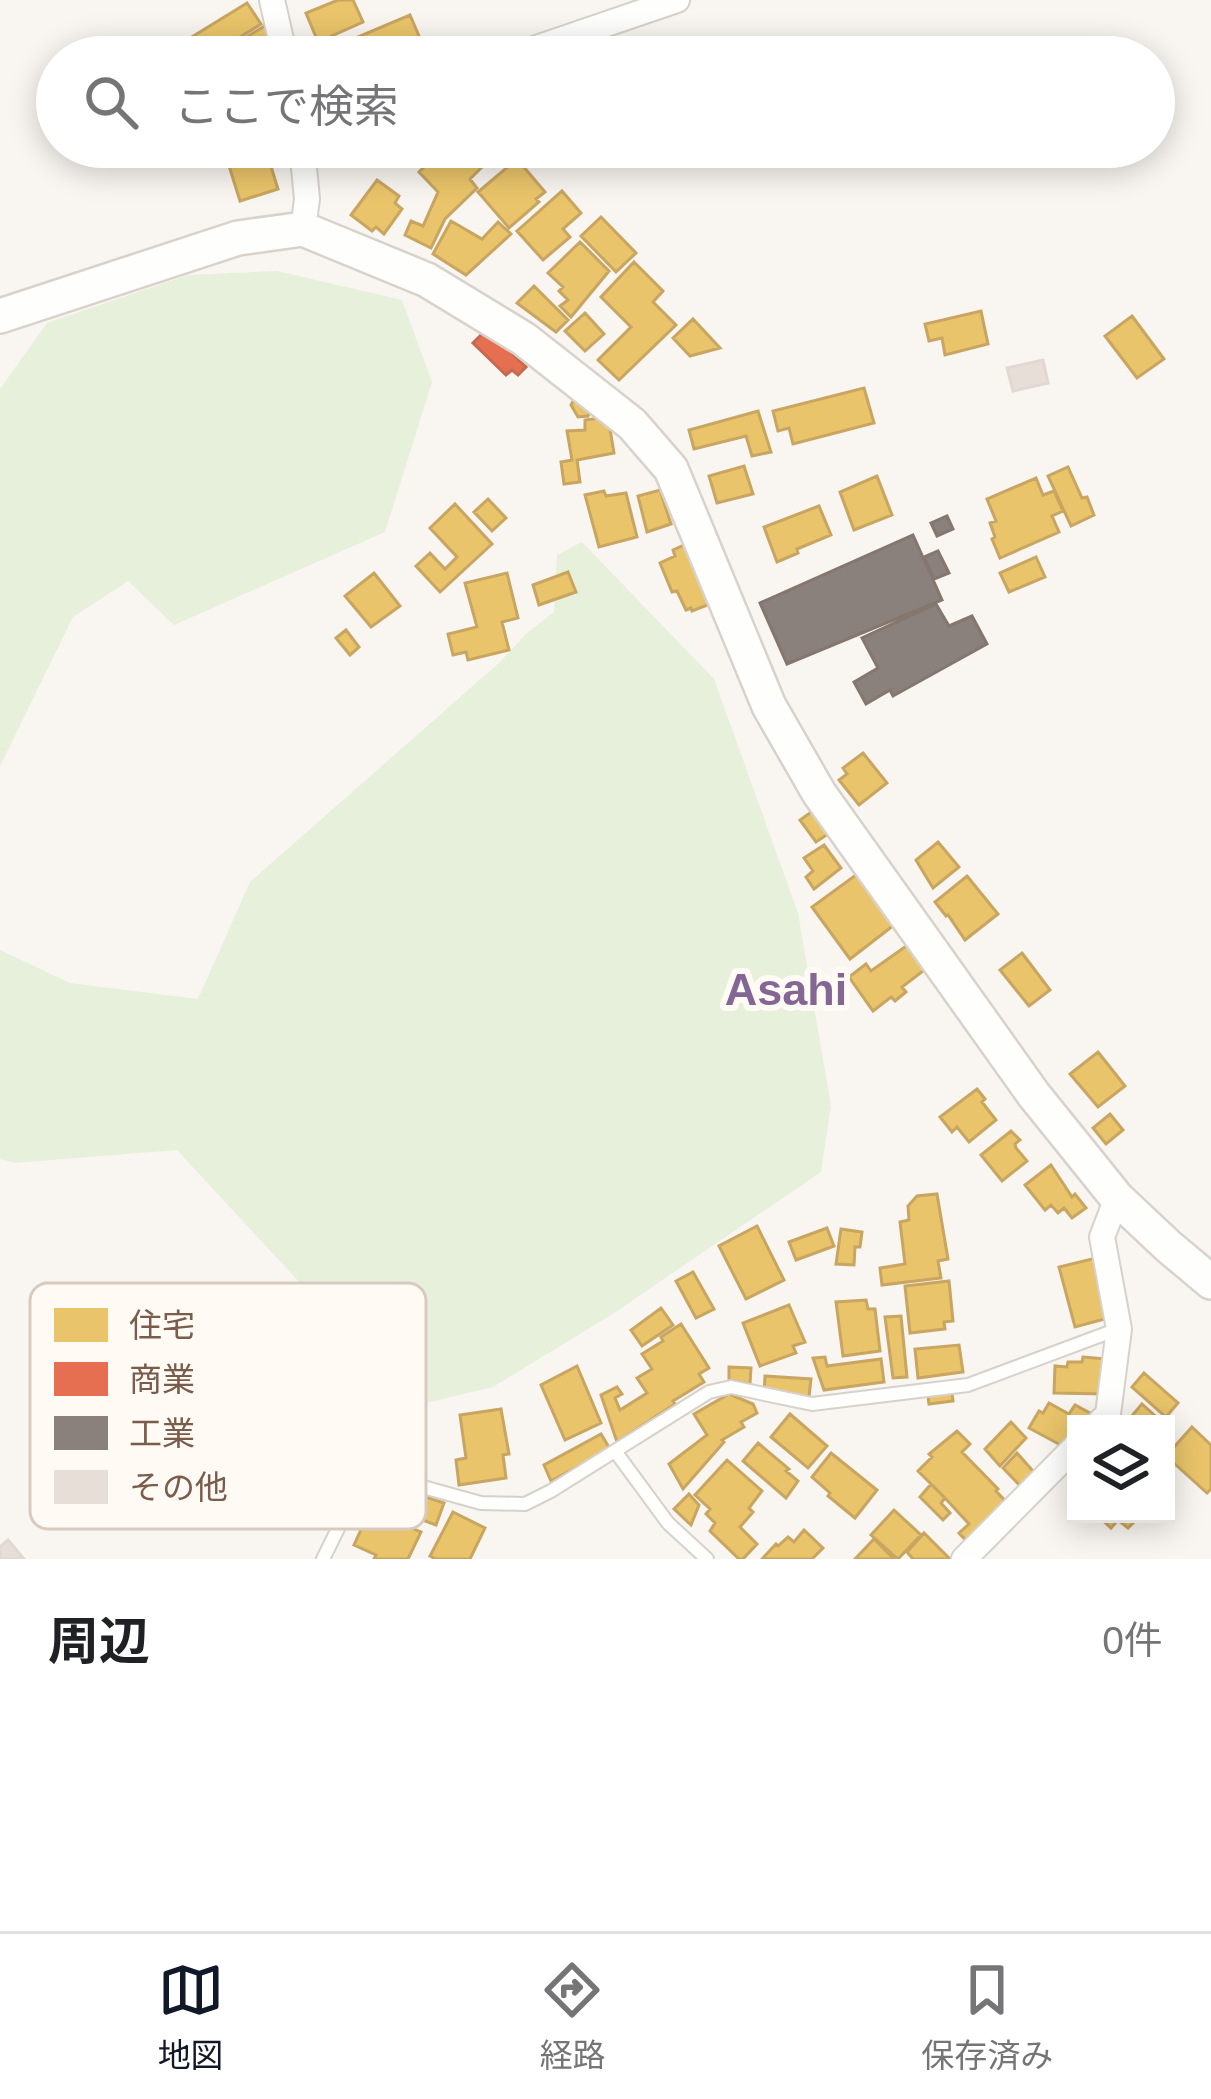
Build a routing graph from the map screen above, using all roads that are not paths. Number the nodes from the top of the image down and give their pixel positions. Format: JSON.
{"nodes":[{"id":1,"x":272,"y":0,"type":"edge"},
{"id":2,"x":677,"y":0,"type":"edge"},
{"id":3,"x":280,"y":36,"type":"edge"},
{"id":4,"x":571,"y":36,"type":"edge"},
{"id":5,"x":304,"y":168,"type":"edge"},
{"id":6,"x":303,"y":229,"type":"junction"},
{"id":7,"x":0,"y":316,"type":"edge"},
{"id":8,"x":1118,"y":1198,"type":"junction"},
{"id":9,"x":1211,"y":1282,"type":"edge"},
{"id":10,"x":1119,"y":1329,"type":"junction"},
{"id":11,"x":1107,"y":1415,"type":"edge"},
{"id":12,"x":615,"y":1451,"type":"junction"},
{"id":13,"x":1067,"y":1455,"type":"edge"},
{"id":14,"x":426,"y":1486,"type":"edge"},
{"id":15,"x":338,"y":1529,"type":"edge"},
{"id":16,"x":323,"y":1559,"type":"edge"},
{"id":17,"x":707,"y":1559,"type":"edge"},
{"id":18,"x":964,"y":1559,"type":"edge"}],
"edges":[{"from":1,"to":3,"type":"street"},
{"from":2,"to":4,"type":"street"},
{"from":5,"to":6,"type":"street"},
{"from":6,"to":7,"type":"street"},
{"from":6,"to":8,"type":"street"},
{"from":8,"to":9,"type":"street"},
{"from":8,"to":10,"type":"street"},
{"from":10,"to":11,"type":"street"},
{"from":10,"to":12,"type":"lane"},
{"from":12,"to":14,"type":"lane"},
{"from":12,"to":17,"type":"lane"},
{"from":13,"to":18,"type":"street"},
{"from":15,"to":16,"type":"lane"}]}
